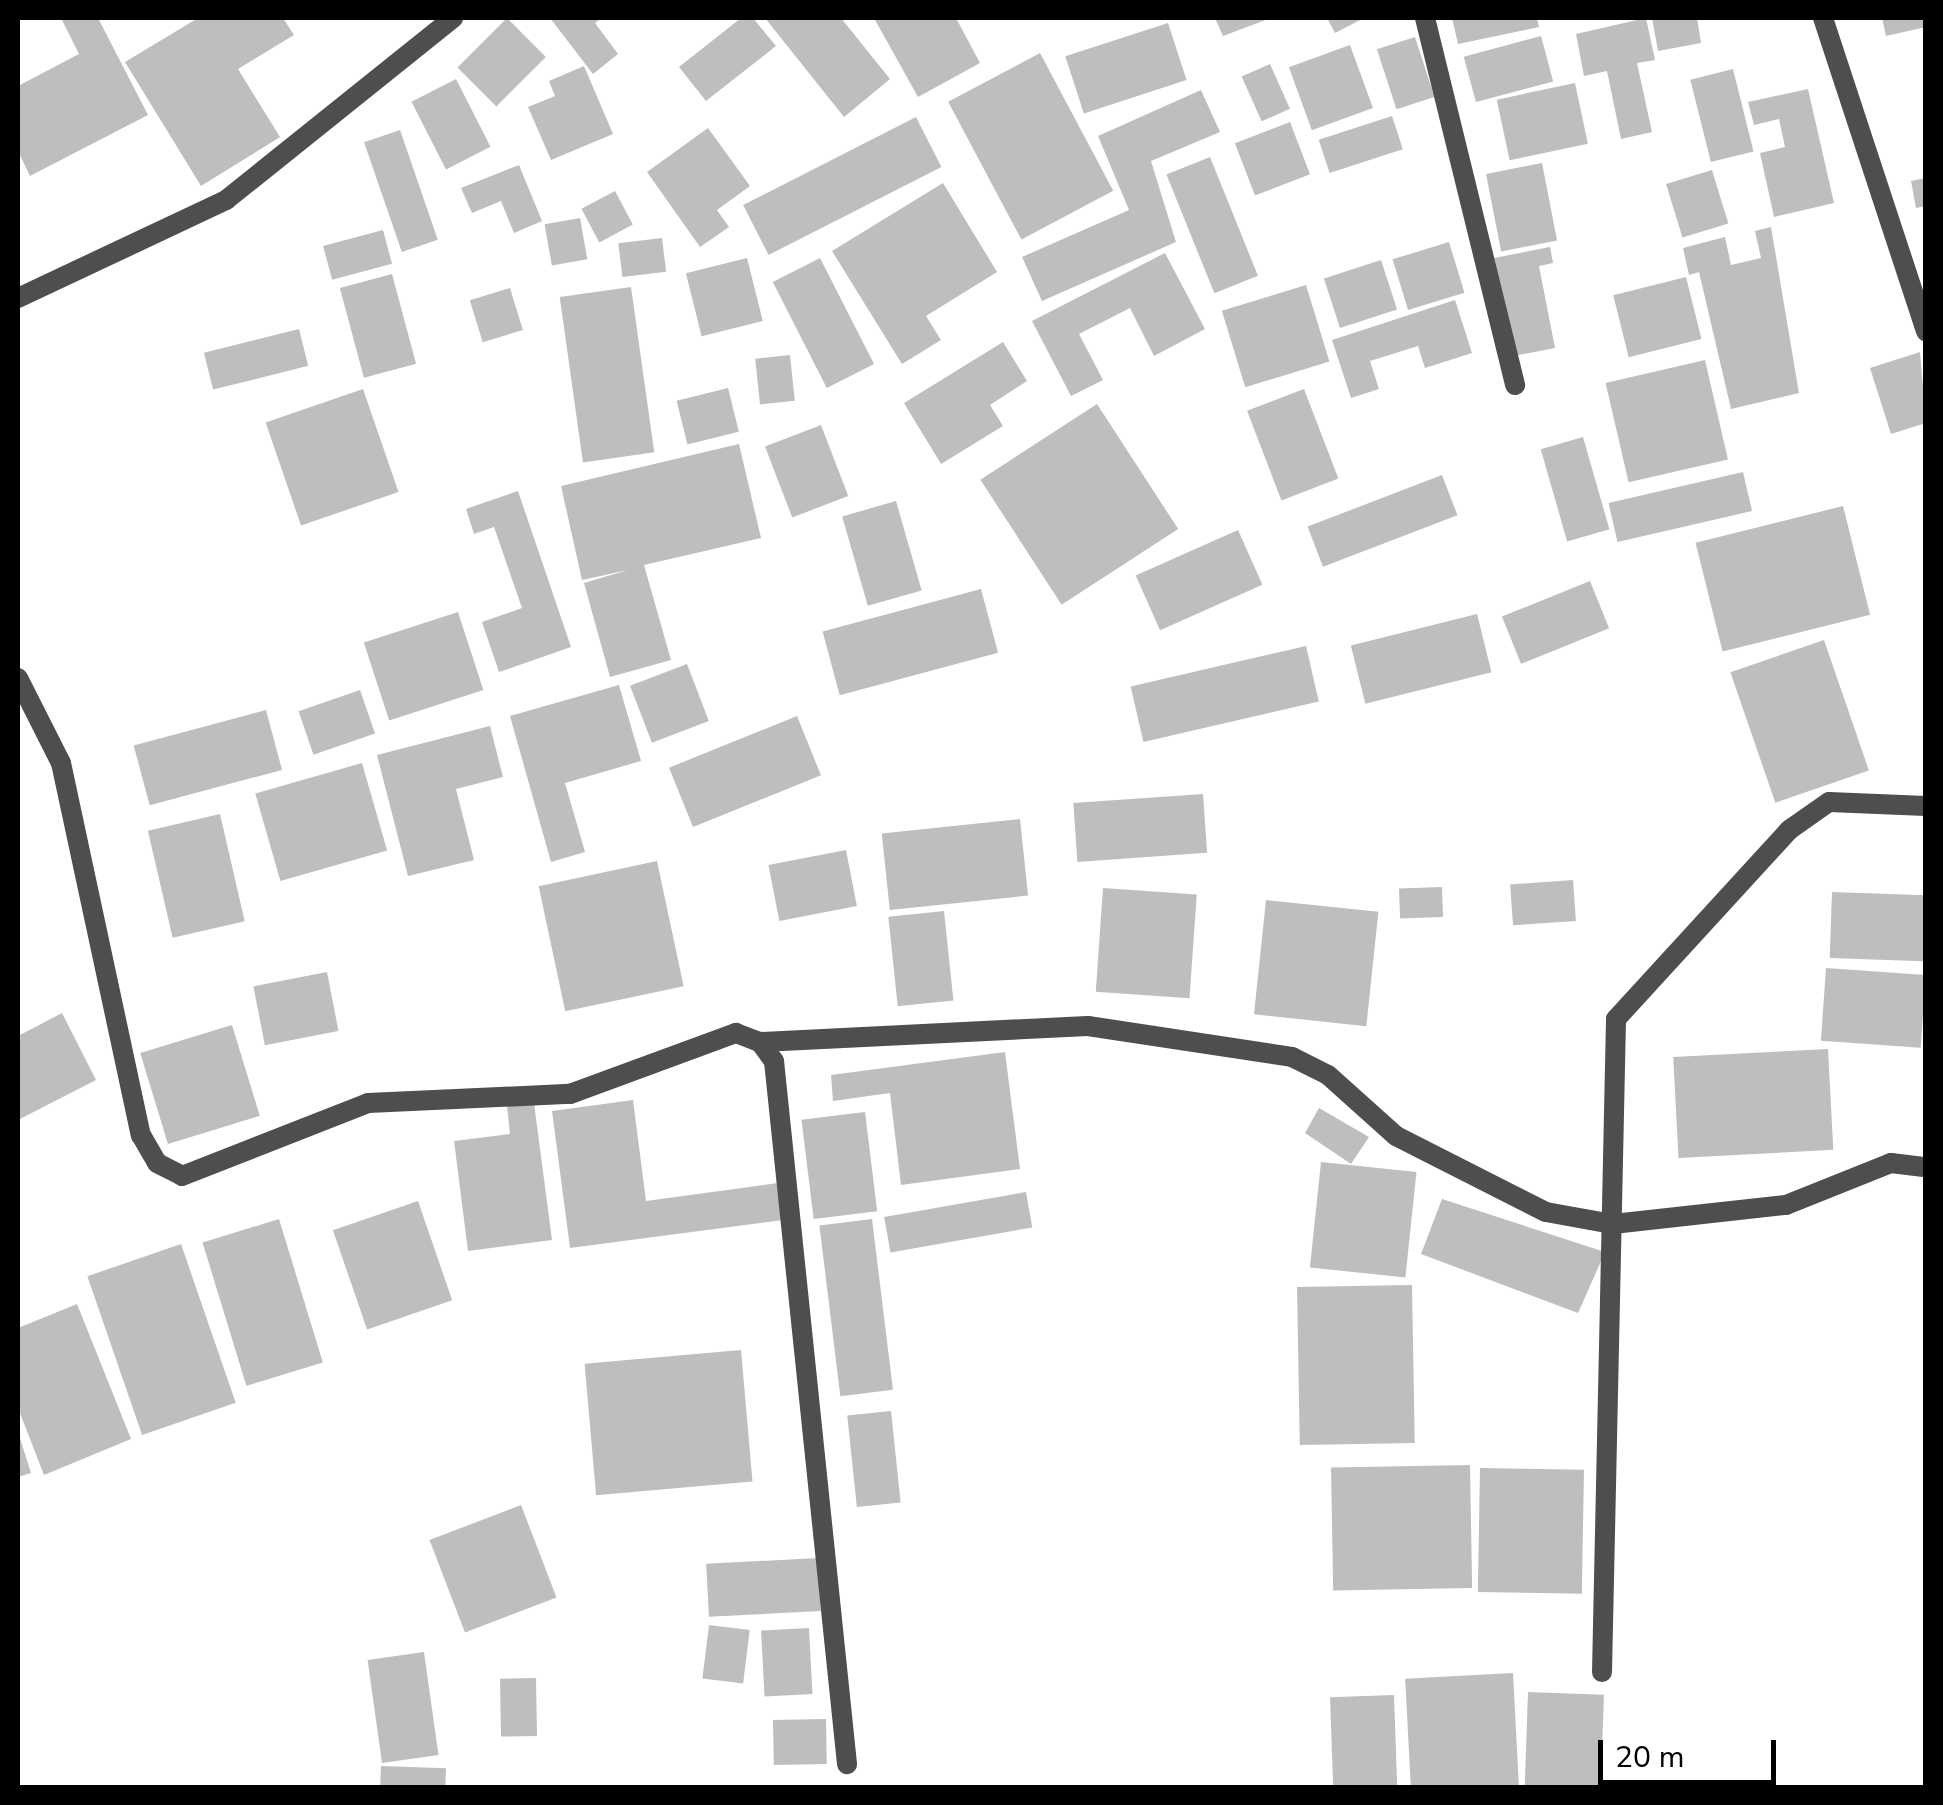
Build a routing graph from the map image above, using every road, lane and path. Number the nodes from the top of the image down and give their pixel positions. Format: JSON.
{"nodes":[{"id":1,"x":453,"y":18,"type":"edge"},
{"id":2,"x":1424,"y":18,"type":"edge"},
{"id":3,"x":1823,"y":18,"type":"edge"},
{"id":4,"x":18,"y":298,"type":"edge"},
{"id":5,"x":1926,"y":332,"type":"edge"},
{"id":6,"x":1515,"y":385,"type":"dead end"},
{"id":7,"x":18,"y":678,"type":"edge"},
{"id":8,"x":1926,"y":806,"type":"edge"},
{"id":9,"x":760,"y":1042,"type":"junction"},
{"id":10,"x":1926,"y":1167,"type":"edge"},
{"id":11,"x":1613,"y":1224,"type":"junction"},
{"id":12,"x":1602,"y":1672,"type":"dead end"},
{"id":13,"x":847,"y":1764,"type":"dead end"}],
"edges":[{"from":1,"to":4,"type":"street"},
{"from":2,"to":6,"type":"street"},
{"from":3,"to":5,"type":"street"},
{"from":7,"to":9,"type":"street"},
{"from":8,"to":11,"type":"street"},
{"from":9,"to":11,"type":"street"},
{"from":9,"to":13,"type":"street"},
{"from":10,"to":11,"type":"street"},
{"from":11,"to":12,"type":"street"}]}
